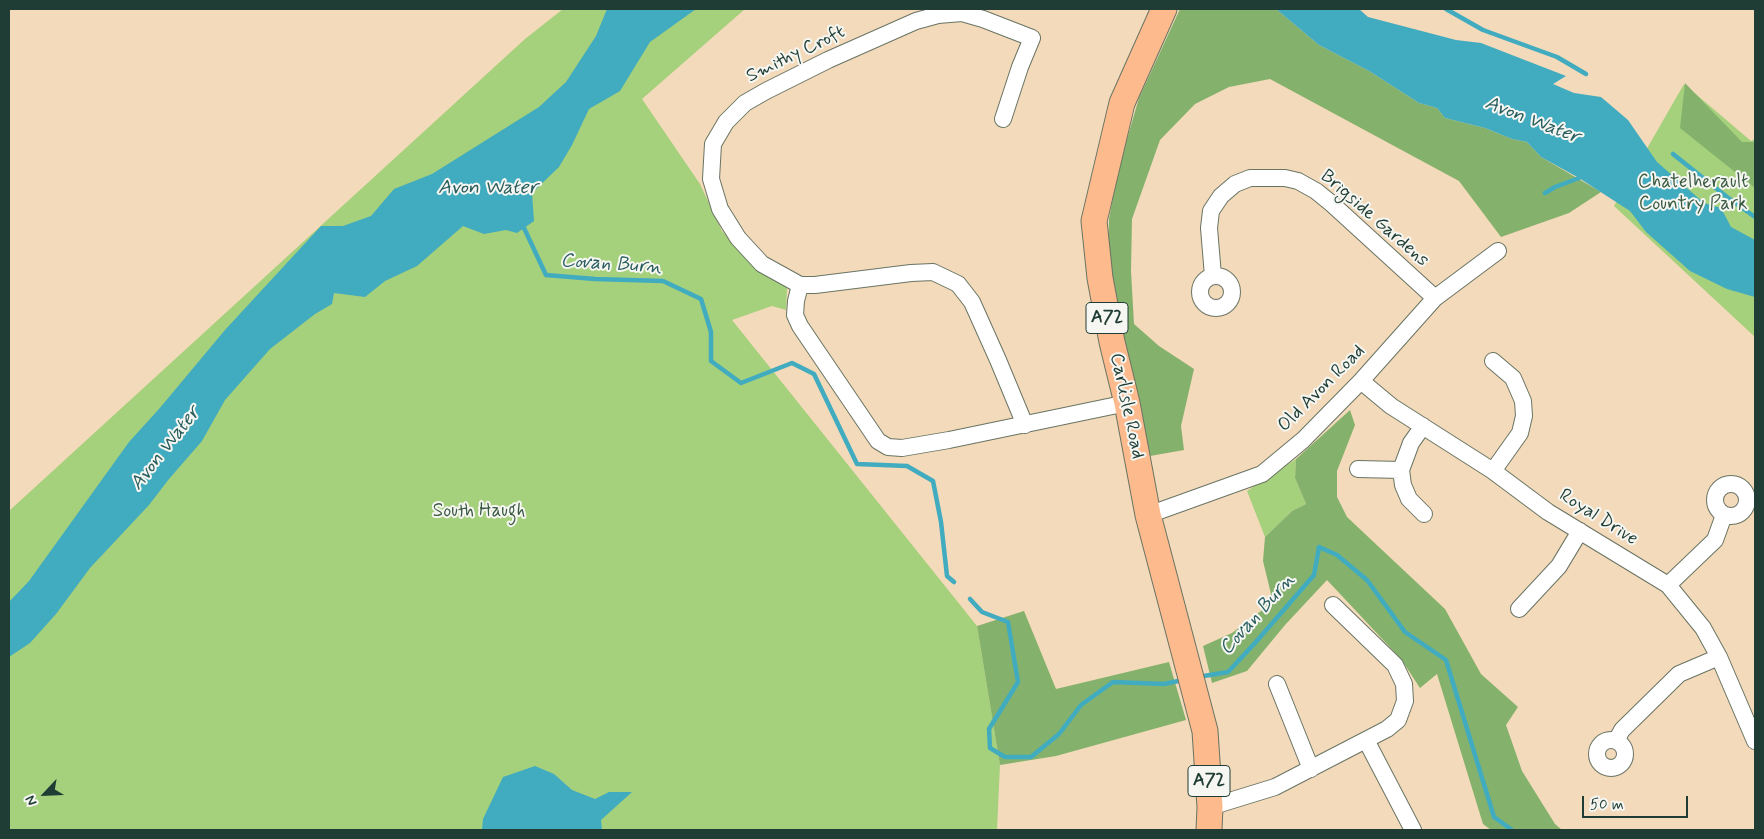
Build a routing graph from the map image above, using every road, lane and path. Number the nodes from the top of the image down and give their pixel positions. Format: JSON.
{"nodes":[{"id":1,"x":1164,"y":9,"type":"edge"},
{"id":2,"x":1003,"y":119,"type":"dead end"},
{"id":3,"x":1498,"y":251,"type":"dead end"},
{"id":4,"x":1213,"y":276,"type":"dead end"},
{"id":5,"x":800,"y":285,"type":"junction"},
{"id":6,"x":1435,"y":298,"type":"junction"},
{"id":7,"x":1493,"y":362,"type":"dead end"},
{"id":8,"x":1361,"y":381,"type":"junction"},
{"id":9,"x":1127,"y":403,"type":"junction"},
{"id":10,"x":1025,"y":425,"type":"junction"},
{"id":11,"x":1423,"y":426,"type":"junction"},
{"id":12,"x":1358,"y":469,"type":"dead end"},
{"id":13,"x":1400,"y":470,"type":"junction"},
{"id":14,"x":1493,"y":471,"type":"junction"},
{"id":15,"x":1424,"y":514,"type":"dead end"},
{"id":16,"x":1148,"y":515,"type":"junction"},
{"id":17,"x":1724,"y":515,"type":"dead end"},
{"id":18,"x":1580,"y":532,"type":"junction"},
{"id":19,"x":1668,"y":585,"type":"junction"},
{"id":20,"x":1332,"y":605,"type":"dead end"},
{"id":21,"x":1519,"y":609,"type":"dead end"},
{"id":22,"x":1719,"y":657,"type":"junction"},
{"id":23,"x":1277,"y":684,"type":"dead end"},
{"id":24,"x":1751,"y":719,"type":"edge"},
{"id":25,"x":1366,"y":740,"type":"junction"},
{"id":26,"x":1616,"y":741,"type":"dead end"},
{"id":27,"x":1755,"y":741,"type":"edge"},
{"id":28,"x":1311,"y":769,"type":"junction"},
{"id":29,"x":1210,"y":818,"type":"edge"},
{"id":30,"x":1413,"y":830,"type":"edge"}],
"edges":[{"from":1,"to":9,"type":"main road","name":"Carlisle Road","number":"A72"},
{"from":2,"to":5,"type":"street","name":"Smithy Croft"},
{"from":3,"to":6,"type":"street","name":"Old Avon Road"},
{"from":4,"to":6,"type":"street","name":"Brigside Gardens"},
{"from":5,"to":10,"type":"street"},
{"from":5,"to":10,"type":"street"},
{"from":6,"to":8,"type":"street","name":"Old Avon Road"},
{"from":7,"to":14,"type":"street"},
{"from":8,"to":11,"type":"street","name":"Royal Drive"},
{"from":8,"to":16,"type":"street","name":"Old Avon Road"},
{"from":9,"to":10,"type":"street"},
{"from":9,"to":16,"type":"main road","name":"Carlisle Road","number":"A72"},
{"from":11,"to":13,"type":"street"},
{"from":11,"to":14,"type":"street","name":"Royal Drive"},
{"from":12,"to":13,"type":"street"},
{"from":13,"to":15,"type":"street"},
{"from":14,"to":18,"type":"street","name":"Royal Drive"},
{"from":16,"to":29,"type":"main road","name":"Carlisle Road","number":"A72"},
{"from":17,"to":19,"type":"street"},
{"from":18,"to":19,"type":"street","name":"Royal Drive"},
{"from":18,"to":21,"type":"street"},
{"from":19,"to":22,"type":"street","name":"Royal Drive"},
{"from":20,"to":25,"type":"street"},
{"from":22,"to":24,"type":"street","name":"Royal Drive"},
{"from":22,"to":26,"type":"street"},
{"from":23,"to":28,"type":"street"},
{"from":24,"to":27,"type":"street","name":"Royal Drive"},
{"from":25,"to":28,"type":"street"},
{"from":25,"to":30,"type":"street"},
{"from":28,"to":29,"type":"street"}]}
